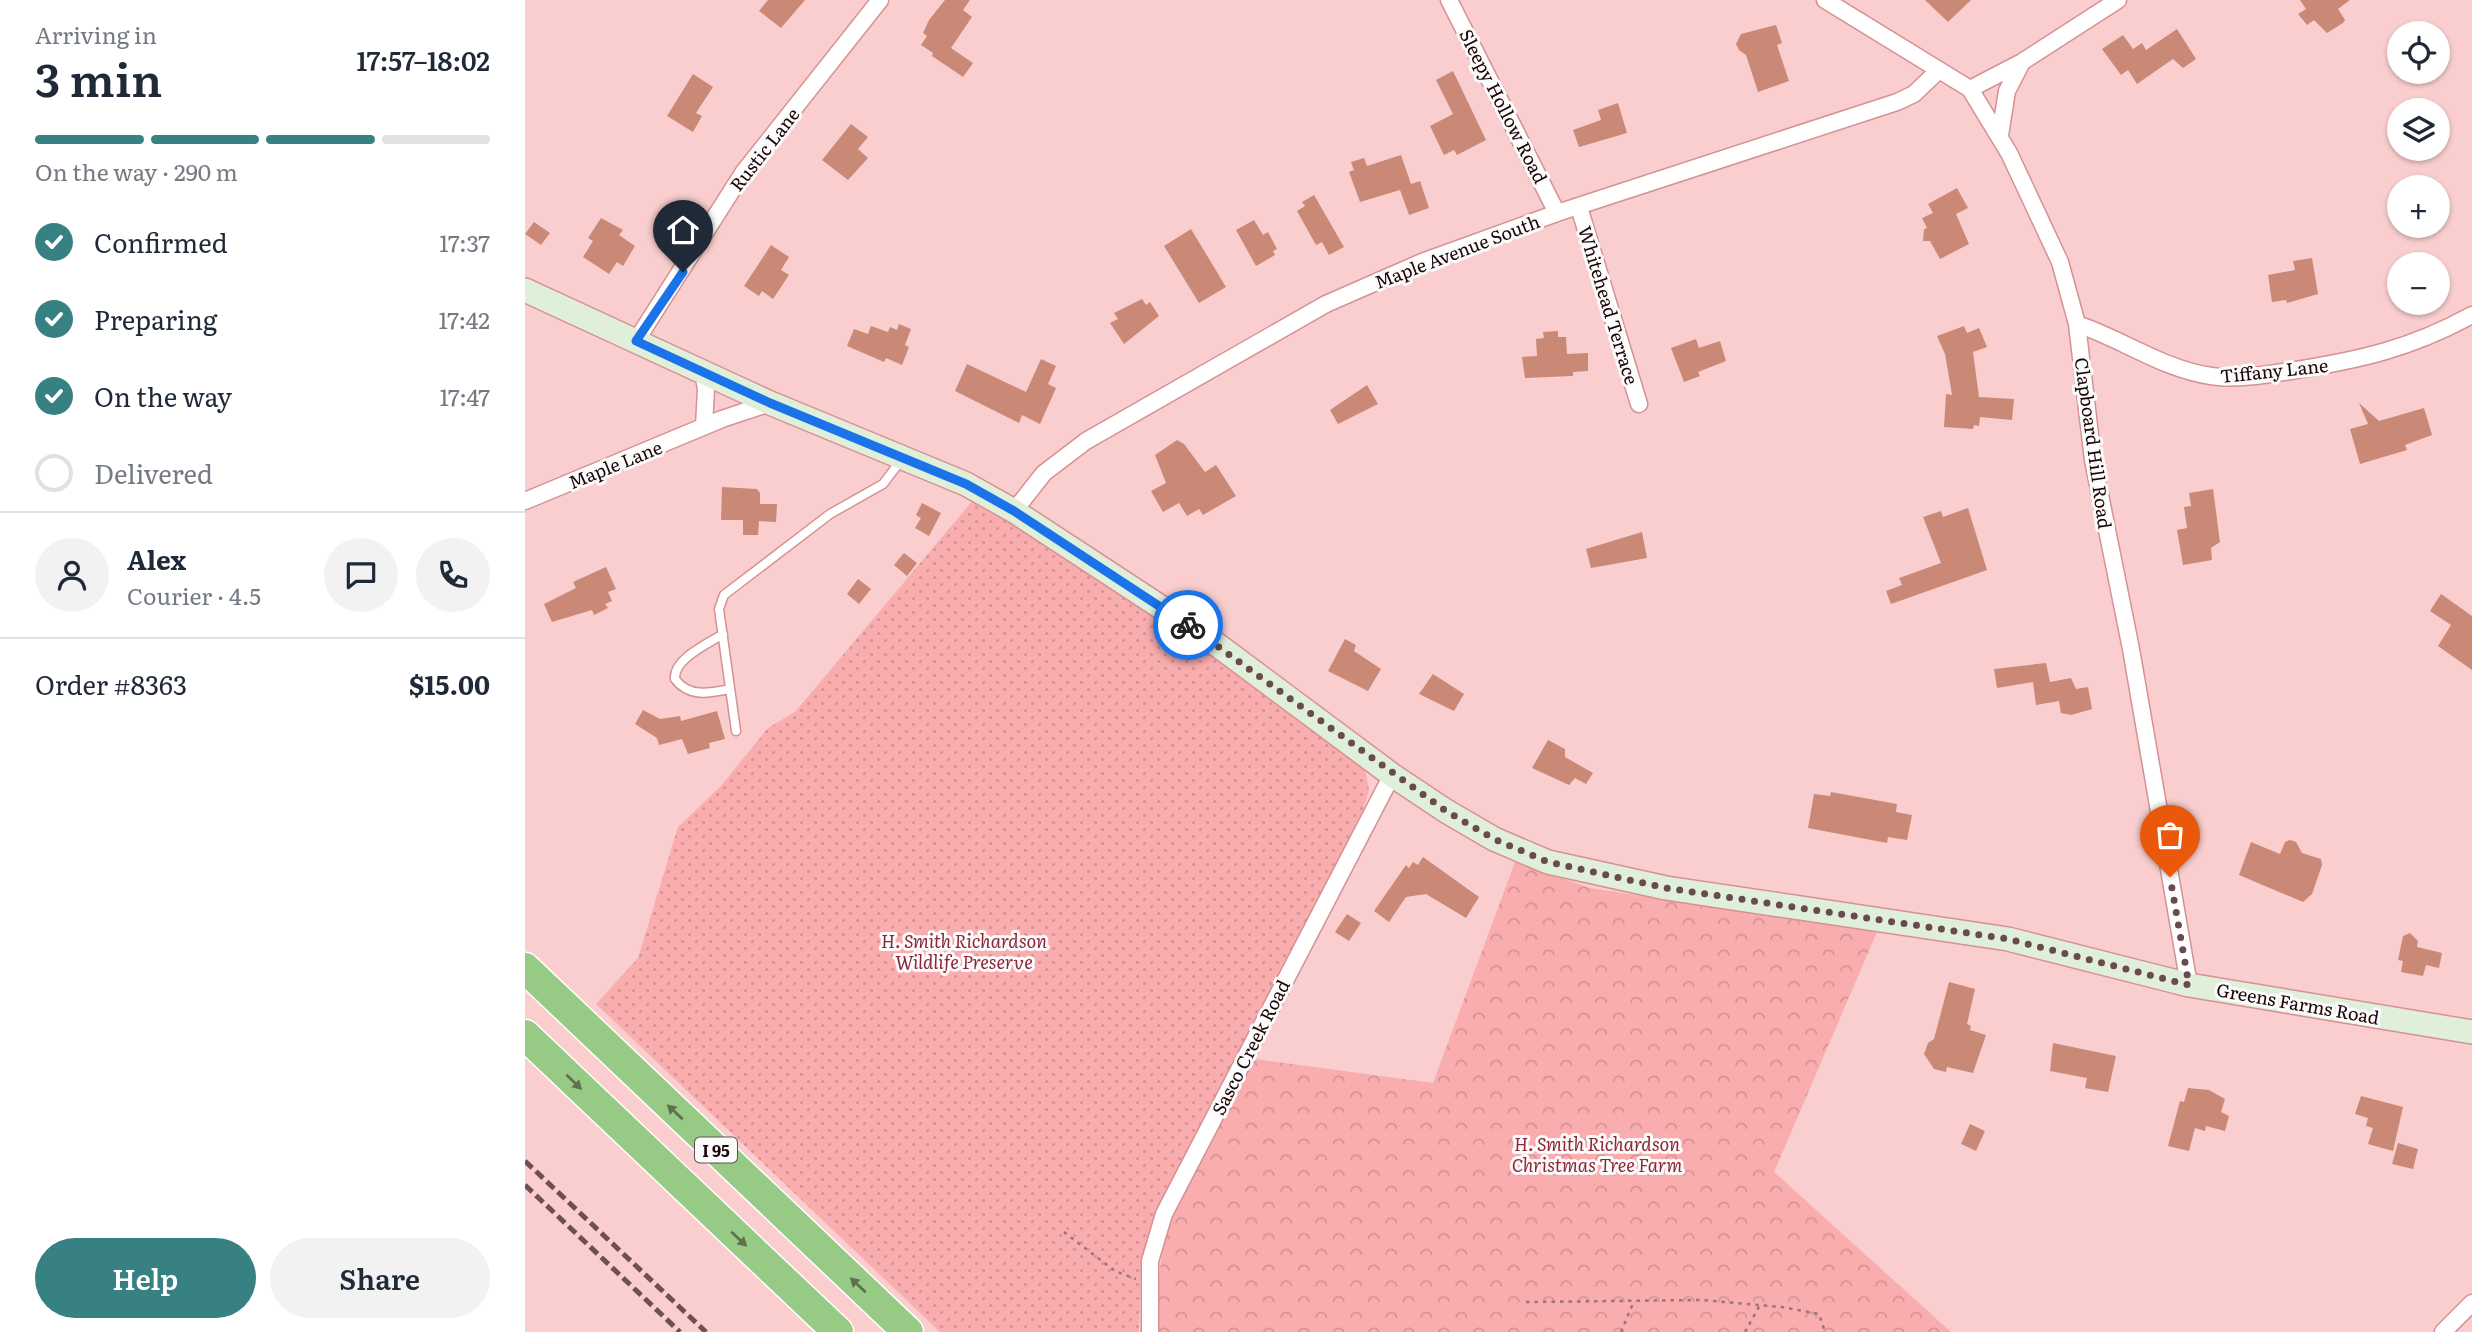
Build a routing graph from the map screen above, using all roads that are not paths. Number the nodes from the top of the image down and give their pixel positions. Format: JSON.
{"nodes":[{"id":1,"x":880,"y":0,"type":"edge"},
{"id":2,"x":1450,"y":0,"type":"edge"},
{"id":3,"x":1825,"y":0,"type":"edge"},
{"id":4,"x":2119,"y":0,"type":"edge"},
{"id":5,"x":2022,"y":62,"type":"junction"},
{"id":6,"x":1939,"y":70,"type":"junction"},
{"id":7,"x":1970,"y":89,"type":"junction"},
{"id":8,"x":2000,"y":135,"type":"junction"},
{"id":9,"x":1579,"y":206,"type":"junction"},
{"id":10,"x":1557,"y":213,"type":"junction"},
{"id":11,"x":525,"y":290,"type":"edge"},
{"id":12,"x":2472,"y":315,"type":"edge"},
{"id":13,"x":2077,"y":324,"type":"junction"},
{"id":14,"x":636,"y":341,"type":"junction"},
{"id":15,"x":703,"y":372,"type":"junction"},
{"id":16,"x":770,"y":403,"type":"junction"},
{"id":17,"x":1639,"y":404,"type":"dead end"},
{"id":18,"x":704,"y":426,"type":"junction"},
{"id":19,"x":903,"y":457,"type":"junction"},
{"id":20,"x":525,"y":501,"type":"edge"},
{"id":21,"x":1014,"y":511,"type":"junction"},
{"id":22,"x":723,"y":634,"type":"junction"},
{"id":23,"x":730,"y":689,"type":"junction"},
{"id":24,"x":736,"y":731,"type":"dead end"},
{"id":25,"x":1392,"y":775,"type":"junction"},
{"id":26,"x":525,"y":968,"type":"edge"},
{"id":27,"x":2189,"y":985,"type":"junction"},
{"id":28,"x":2472,"y":1032,"type":"edge"},
{"id":29,"x":525,"y":1035,"type":"edge"},
{"id":30,"x":2472,"y":1303,"type":"edge"},
{"id":31,"x":838,"y":1332,"type":"edge"},
{"id":32,"x":908,"y":1332,"type":"edge"},
{"id":33,"x":1150,"y":1332,"type":"edge"},
{"id":34,"x":2443,"y":1332,"type":"edge"}],
"edges":[{"from":1,"to":14,"type":"street","name":"Rustic Lane"},
{"from":2,"to":10,"type":"street","name":"Sleepy Hollow Road"},
{"from":3,"to":6,"type":"street","name":"Clapboard Hill Road"},
{"from":4,"to":5,"type":"street"},
{"from":5,"to":7,"type":"street"},
{"from":5,"to":8,"type":"street"},
{"from":6,"to":7,"type":"street","name":"Clapboard Hill Road"},
{"from":6,"to":9,"type":"street","name":"Maple Avenue South"},
{"from":7,"to":8,"type":"street","name":"Clapboard Hill Road"},
{"from":8,"to":13,"type":"street","name":"Clapboard Hill Road"},
{"from":9,"to":10,"type":"street","name":"Maple Avenue South"},
{"from":9,"to":17,"type":"street","name":"Whitehead Terrace"},
{"from":10,"to":21,"type":"street","name":"Maple Avenue South"},
{"from":11,"to":14,"type":"street","name":"Greens Farms Road"},
{"from":12,"to":13,"type":"street","name":"Tiffany Lane"},
{"from":13,"to":27,"type":"street","name":"Clapboard Hill Road"},
{"from":14,"to":15,"type":"street","name":"Greens Farms Road"},
{"from":15,"to":16,"type":"street","name":"Greens Farms Road"},
{"from":15,"to":18,"type":"street"},
{"from":16,"to":18,"type":"street","name":"Maple Lane"},
{"from":16,"to":19,"type":"street","name":"Greens Farms Road"},
{"from":18,"to":20,"type":"street","name":"Maple Lane"},
{"from":19,"to":21,"type":"street","name":"Greens Farms Road"},
{"from":19,"to":22,"type":"lane"},
{"from":21,"to":25,"type":"street","name":"Greens Farms Road"},
{"from":22,"to":23,"type":"lane"},
{"from":22,"to":23,"type":"lane"},
{"from":23,"to":24,"type":"lane"},
{"from":25,"to":27,"type":"street","name":"Greens Farms Road"},
{"from":25,"to":33,"type":"street","name":"Sasco Creek Road"},
{"from":32,"to":26,"type":"highway","number":"I 95","one_way":true},
{"from":27,"to":28,"type":"street","name":"Greens Farms Road"},
{"from":29,"to":31,"type":"highway","number":"I 95","one_way":true},
{"from":30,"to":34,"type":"street"}]}
